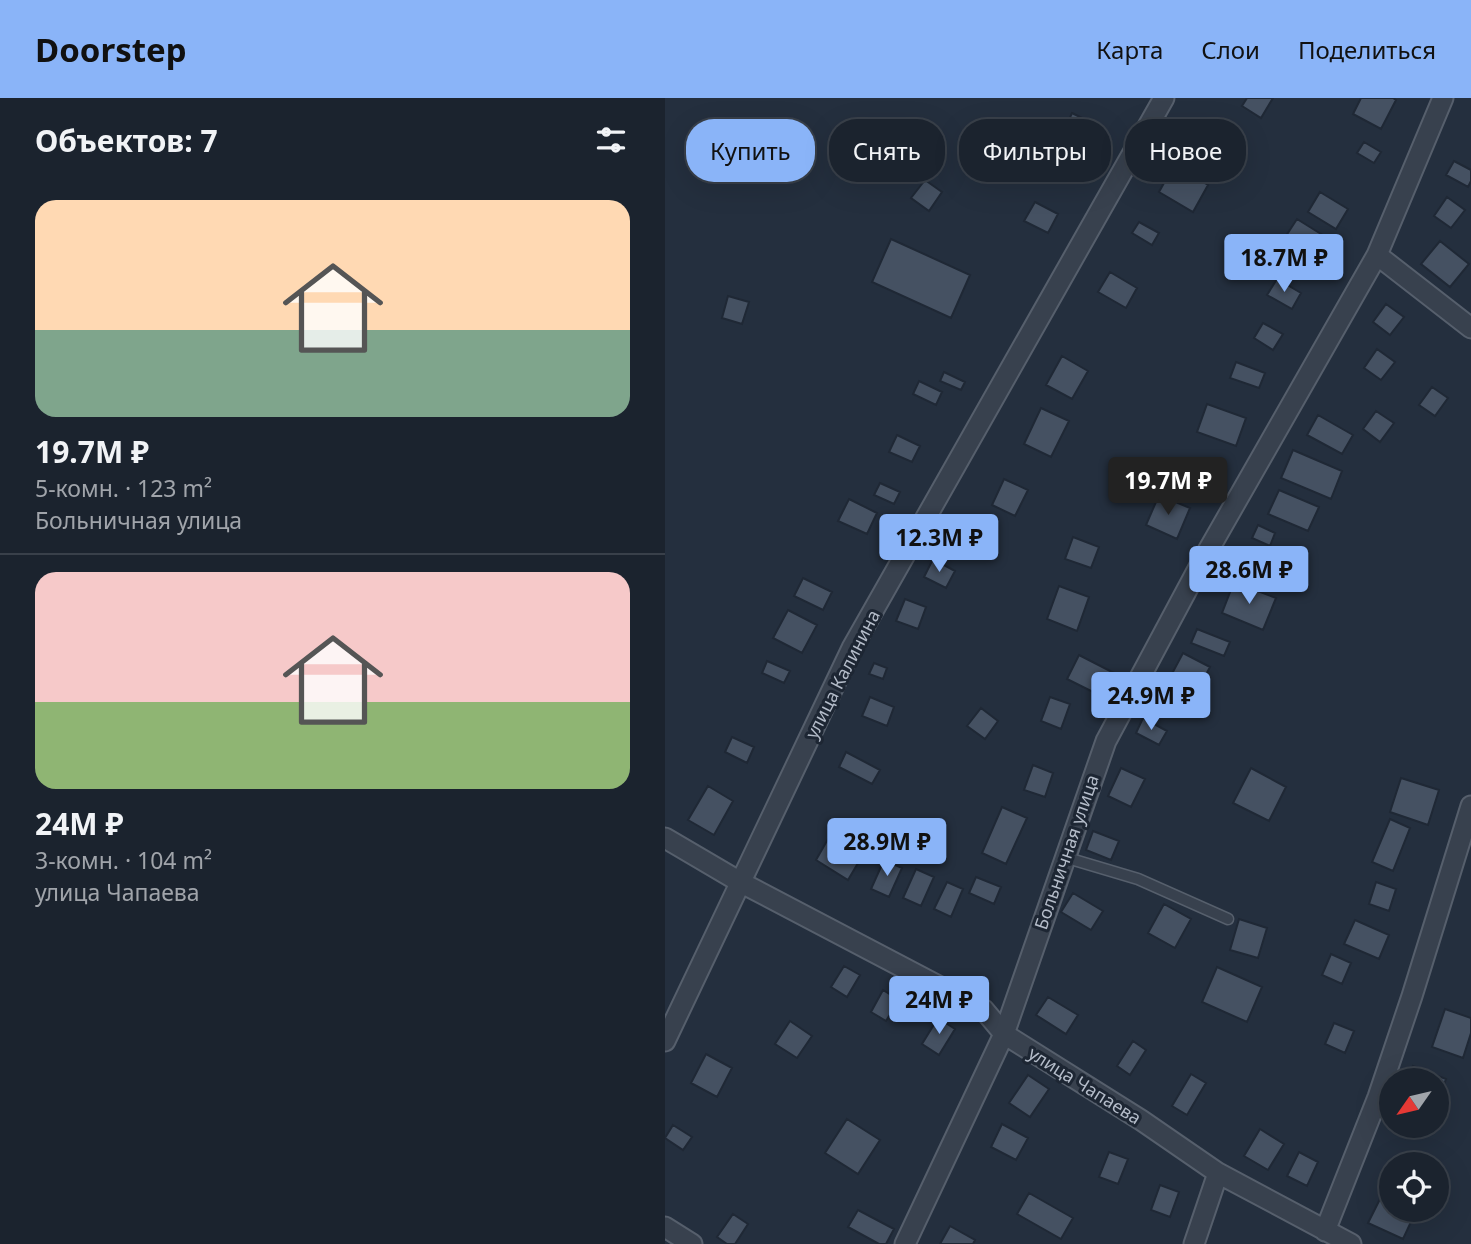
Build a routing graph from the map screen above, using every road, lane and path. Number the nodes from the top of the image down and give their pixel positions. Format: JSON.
{"nodes":[{"id":1,"x":1164,"y":98,"type":"edge"},
{"id":2,"x":1443,"y":98,"type":"edge"},
{"id":3,"x":1377,"y":255,"type":"junction"},
{"id":4,"x":1471,"y":328,"type":"edge"},
{"id":5,"x":1471,"y":806,"type":"edge"},
{"id":6,"x":665,"y":838,"type":"edge"},
{"id":7,"x":1064,"y":857,"type":"junction"},
{"id":8,"x":740,"y":881,"type":"junction"},
{"id":9,"x":1229,"y":919,"type":"dead end"},
{"id":10,"x":1004,"y":1034,"type":"junction"},
{"id":11,"x":665,"y":1041,"type":"edge"},
{"id":12,"x":1218,"y":1173,"type":"junction"},
{"id":13,"x":665,"y":1227,"type":"edge"},
{"id":14,"x":1325,"y":1231,"type":"junction"},
{"id":15,"x":692,"y":1244,"type":"edge"},
{"id":16,"x":905,"y":1244,"type":"edge"},
{"id":17,"x":1194,"y":1244,"type":"edge"},
{"id":18,"x":1351,"y":1244,"type":"edge"}],
"edges":[{"from":1,"to":8,"type":"street","name":"улица Калинина"},
{"from":2,"to":3,"type":"street","name":"Больничная улица"},
{"from":3,"to":4,"type":"street"},
{"from":3,"to":7,"type":"street","name":"Больничная улица"},
{"from":5,"to":14,"type":"street"},
{"from":6,"to":8,"type":"street","name":"улица Чапаева"},
{"from":7,"to":9,"type":"lane"},
{"from":7,"to":10,"type":"street","name":"Больничная улица"},
{"from":8,"to":10,"type":"street","name":"улица Чапаева"},
{"from":8,"to":11,"type":"street","name":"улица Калинина"},
{"from":10,"to":12,"type":"street","name":"улица Чапаева"},
{"from":10,"to":16,"type":"street","name":"Больничная улица"},
{"from":12,"to":14,"type":"street","name":"улица Чапаева"},
{"from":12,"to":17,"type":"street"},
{"from":13,"to":15,"type":"street"},
{"from":14,"to":18,"type":"street","name":"улица Чапаева"}]}
